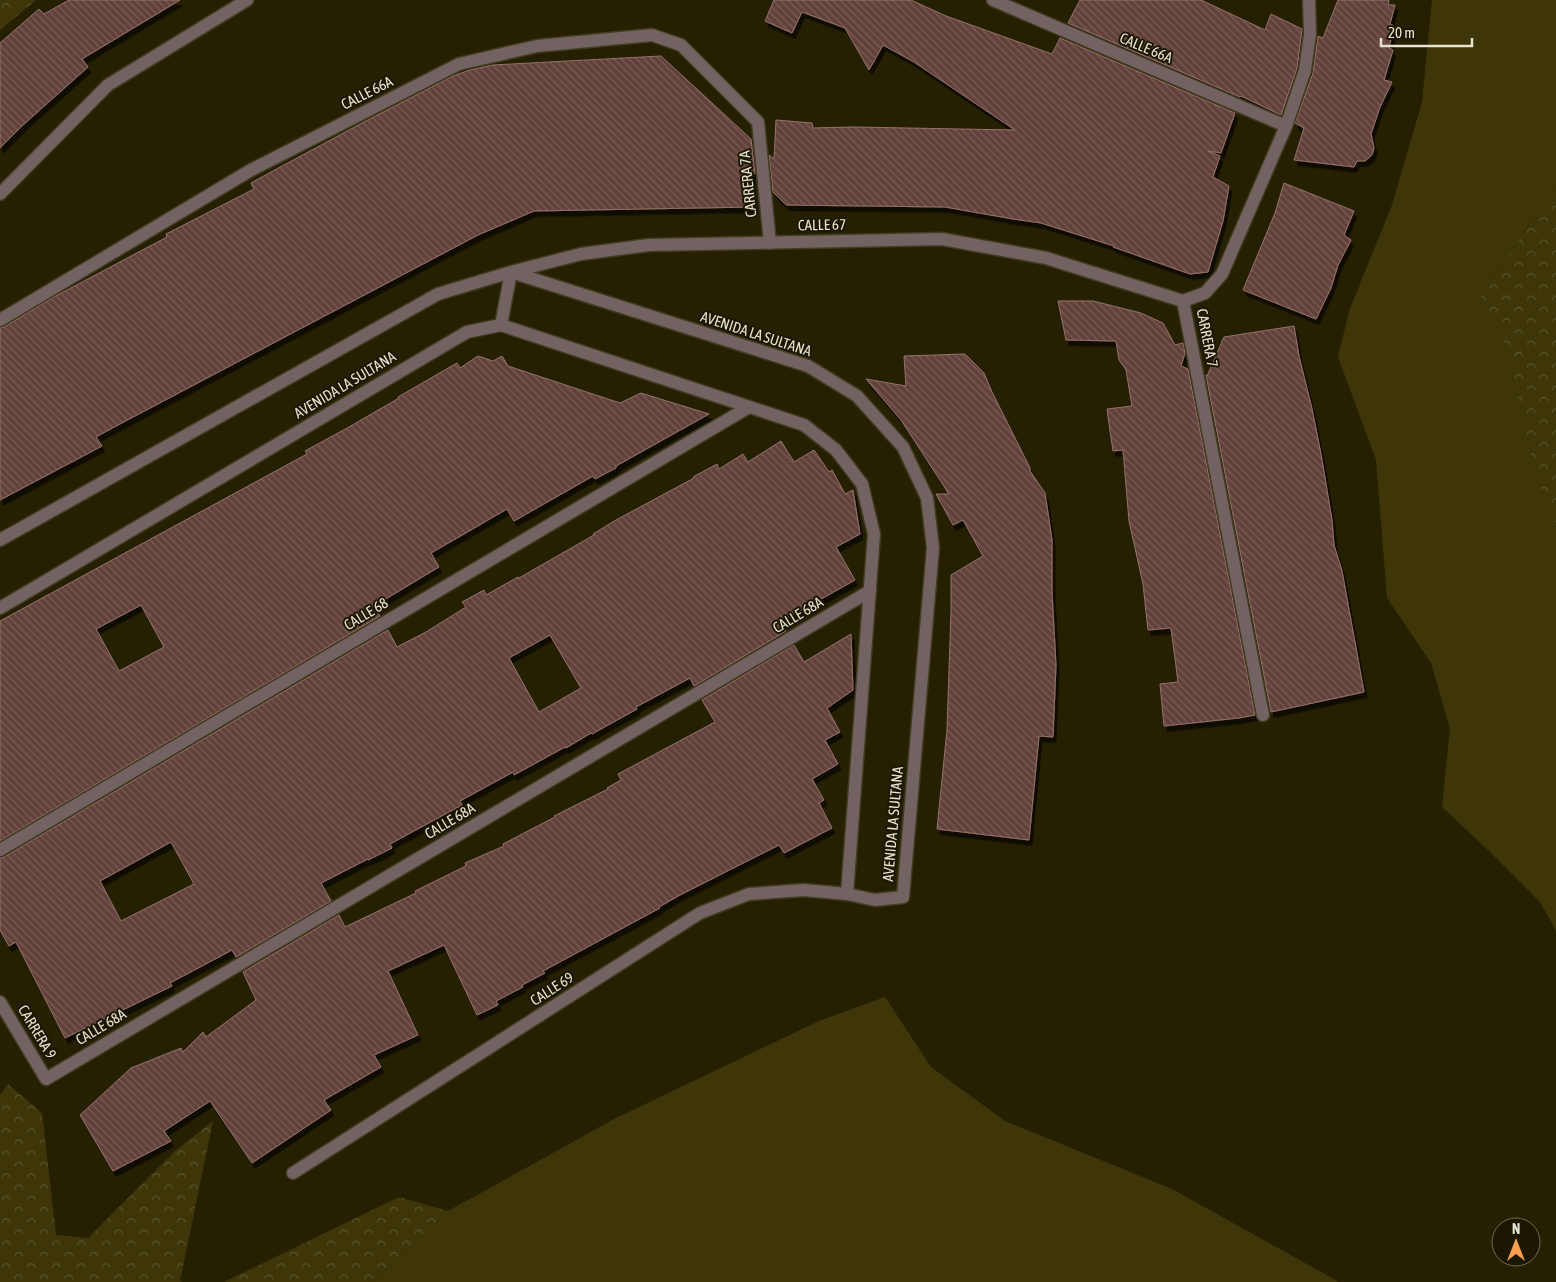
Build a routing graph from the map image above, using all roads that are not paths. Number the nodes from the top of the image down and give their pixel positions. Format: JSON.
{"nodes":[{"id":1,"x":247,"y":0,"type":"edge"},
{"id":2,"x":993,"y":0,"type":"edge"},
{"id":3,"x":1309,"y":0,"type":"edge"},
{"id":4,"x":758,"y":122,"type":"joint"},
{"id":5,"x":1286,"y":126,"type":"junction"},
{"id":6,"x":0,"y":194,"type":"edge"},
{"id":7,"x":770,"y":243,"type":"junction"},
{"id":8,"x":511,"y":272,"type":"junction"},
{"id":9,"x":1183,"y":301,"type":"junction"},
{"id":10,"x":0,"y":320,"type":"edge"},
{"id":11,"x":501,"y":325,"type":"junction"},
{"id":12,"x":749,"y":407,"type":"junction"},
{"id":13,"x":0,"y":540,"type":"edge"},
{"id":14,"x":870,"y":591,"type":"junction"},
{"id":15,"x":0,"y":608,"type":"edge"},
{"id":16,"x":1263,"y":715,"type":"dead end"},
{"id":17,"x":0,"y":850,"type":"edge"},
{"id":18,"x":848,"y":894,"type":"junction"},
{"id":19,"x":0,"y":1002,"type":"edge"},
{"id":20,"x":46,"y":1078,"type":"joint"},
{"id":21,"x":293,"y":1173,"type":"dead end"}],
"edges":[{"from":1,"to":6,"type":"street"},
{"from":2,"to":5,"type":"street","name":"CALLE 66A"},
{"from":3,"to":5,"type":"street","name":"CARRERA 7"},
{"from":4,"to":7,"type":"street","name":"CARRERA 7A"},
{"from":4,"to":10,"type":"street","name":"CALLE 66A"},
{"from":5,"to":9,"type":"street","name":"CARRERA 7"},
{"from":7,"to":8,"type":"street","name":"CALLE 67"},
{"from":7,"to":9,"type":"street","name":"CALLE 67"},
{"from":8,"to":11,"type":"street"},
{"from":8,"to":13,"type":"street"},
{"from":8,"to":18,"type":"street","name":"AVENIDA LA SULTANA"},
{"from":9,"to":16,"type":"street","name":"CARRERA 7"},
{"from":11,"to":12,"type":"street","name":"AVENIDA LA SULTANA"},
{"from":11,"to":15,"type":"street","name":"AVENIDA LA SULTANA"},
{"from":12,"to":14,"type":"street","name":"AVENIDA LA SULTANA"},
{"from":12,"to":17,"type":"street","name":"CALLE 68"},
{"from":14,"to":18,"type":"street","name":"AVENIDA LA SULTANA"},
{"from":14,"to":20,"type":"street","name":"CALLE 68A"},
{"from":18,"to":21,"type":"street","name":"CALLE 69"},
{"from":19,"to":20,"type":"street","name":"CARRERA 9"}]}
